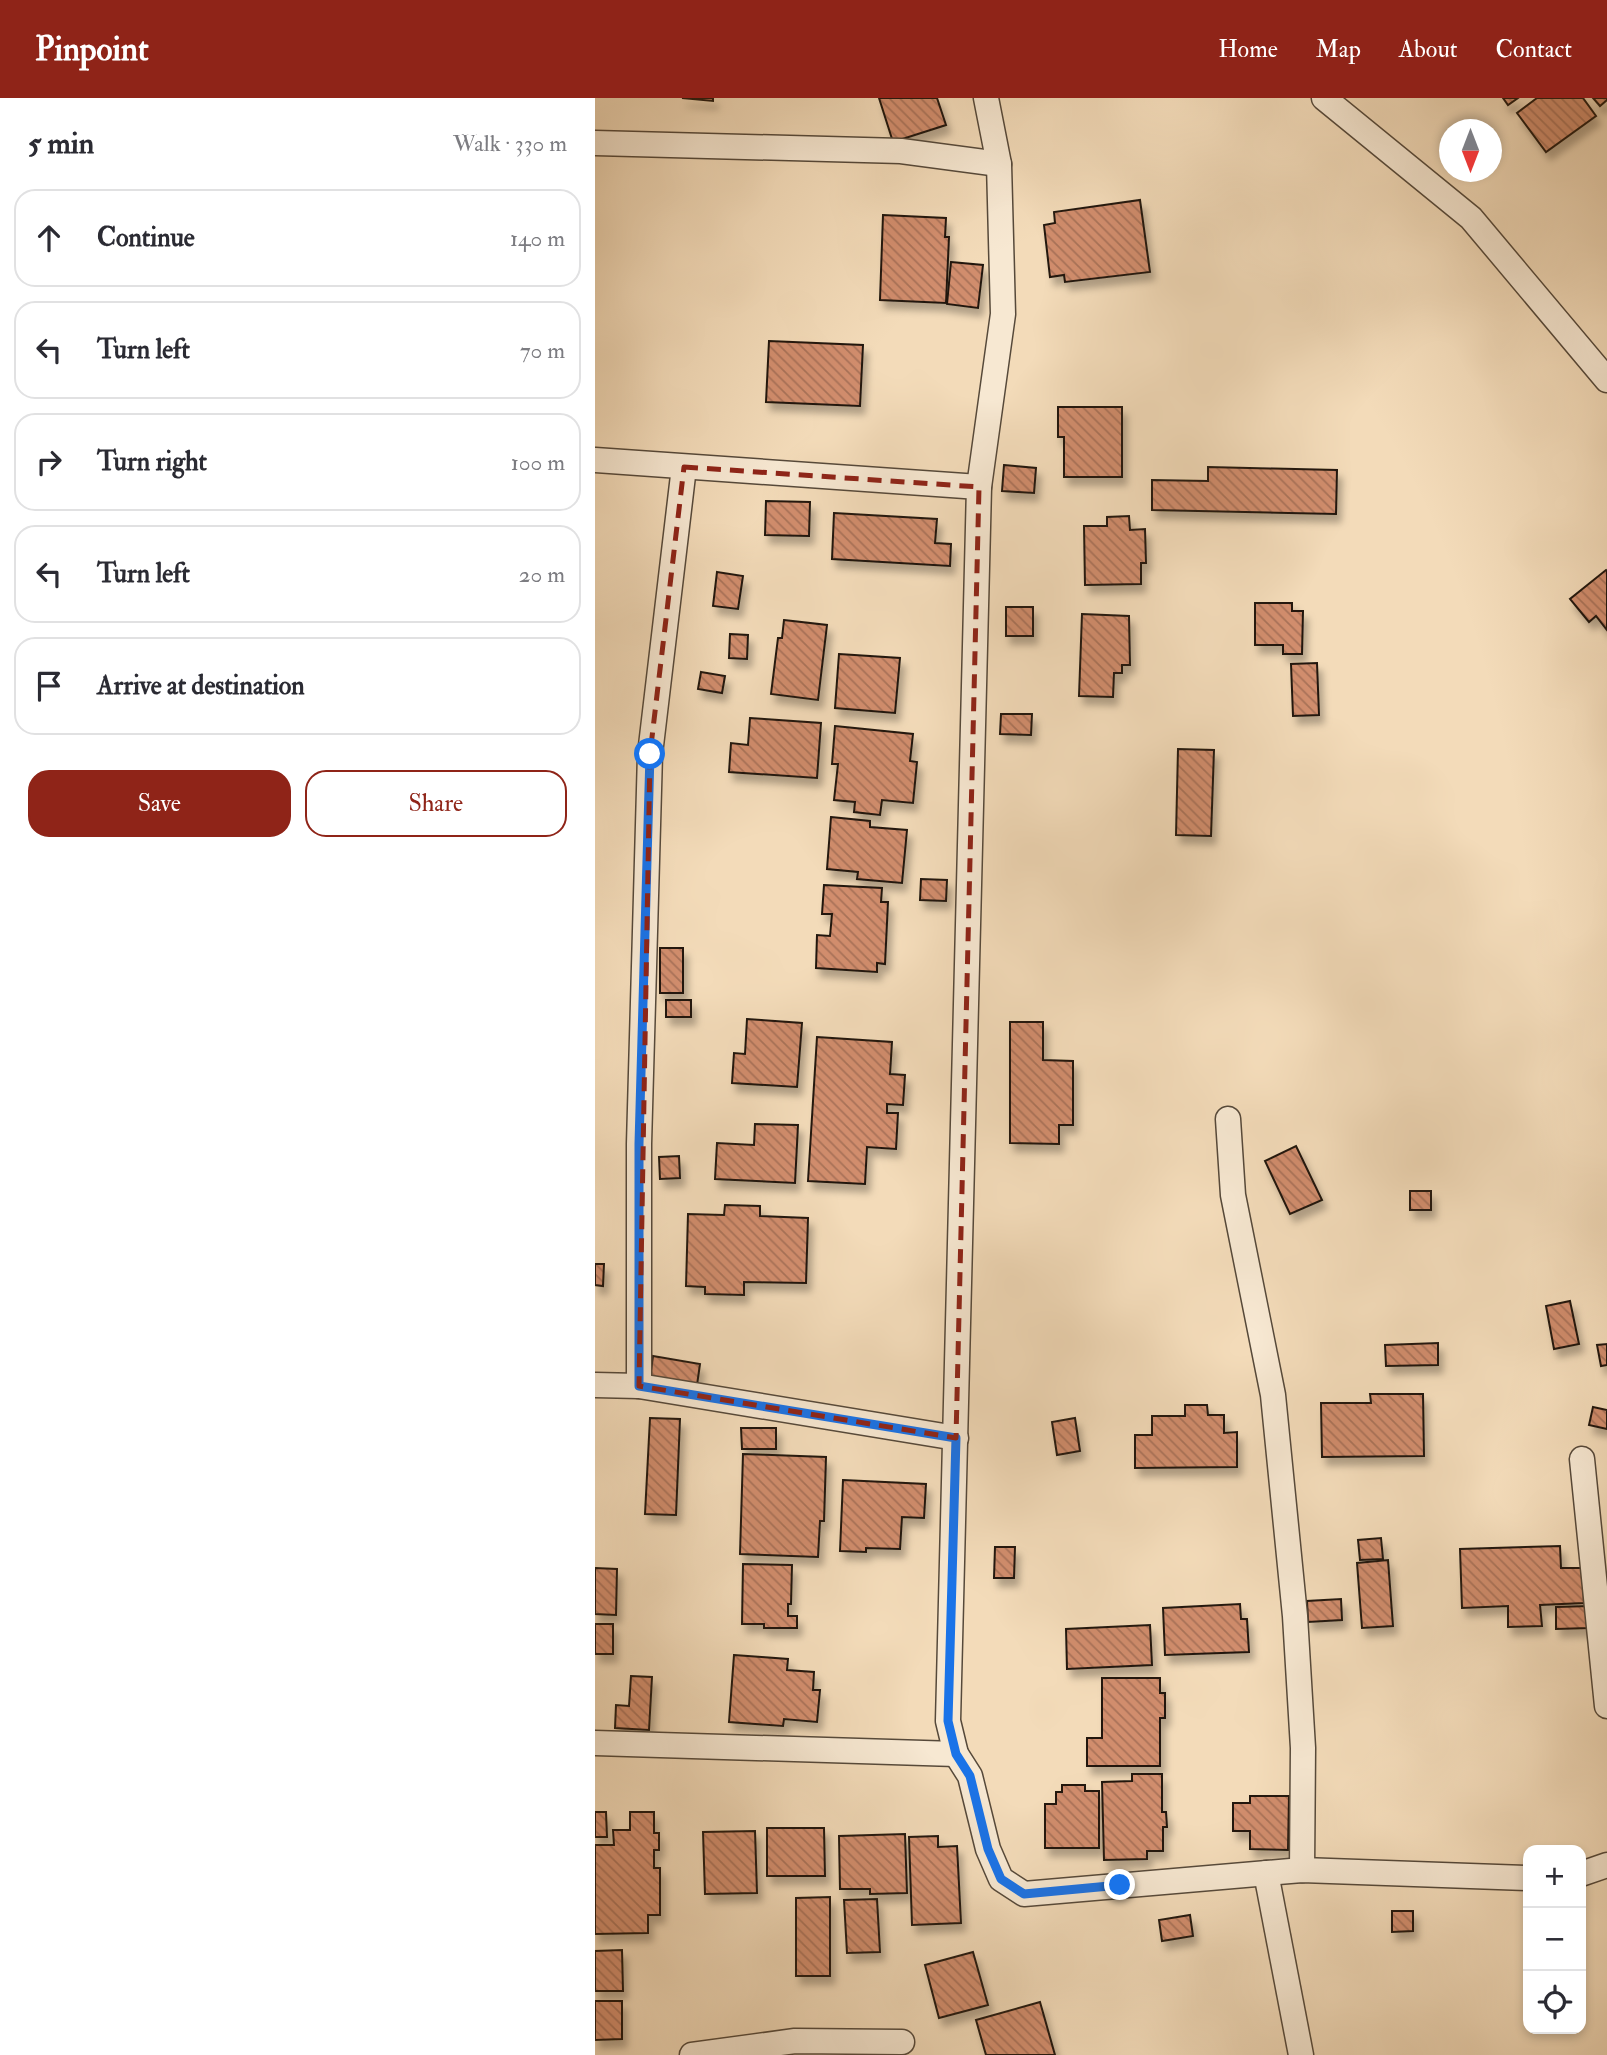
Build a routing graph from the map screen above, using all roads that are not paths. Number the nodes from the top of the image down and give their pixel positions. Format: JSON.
{"nodes":[{"id":1,"x":986,"y":98,"type":"edge"},
{"id":2,"x":1324,"y":98,"type":"edge"},
{"id":3,"x":595,"y":143,"type":"edge"},
{"id":4,"x":999,"y":164,"type":"junction"},
{"id":5,"x":1607,"y":380,"type":"edge"},
{"id":6,"x":595,"y":460,"type":"edge"},
{"id":7,"x":684,"y":467,"type":"junction"},
{"id":8,"x":979,"y":487,"type":"junction"},
{"id":9,"x":1228,"y":1119,"type":"dead end"},
{"id":10,"x":595,"y":1385,"type":"edge"},
{"id":11,"x":639,"y":1386,"type":"junction"},
{"id":12,"x":956,"y":1438,"type":"junction"},
{"id":13,"x":1582,"y":1459,"type":"dead end"},
{"id":14,"x":1607,"y":1706,"type":"edge"},
{"id":15,"x":595,"y":1743,"type":"edge"},
{"id":16,"x":956,"y":1754,"type":"junction"},
{"id":17,"x":1607,"y":1865,"type":"edge"},
{"id":18,"x":1302,"y":1870,"type":"junction"},
{"id":19,"x":1586,"y":1872,"type":"edge"},
{"id":20,"x":1266,"y":1873,"type":"junction"},
{"id":21,"x":1523,"y":1878,"type":"edge"},
{"id":22,"x":902,"y":2042,"type":"dead end"},
{"id":23,"x":692,"y":2055,"type":"edge"},
{"id":24,"x":1301,"y":2055,"type":"edge"}],
"edges":[{"from":1,"to":4,"type":"street"},
{"from":2,"to":5,"type":"street"},
{"from":3,"to":4,"type":"street"},
{"from":4,"to":8,"type":"street"},
{"from":6,"to":7,"type":"street"},
{"from":7,"to":8,"type":"street"},
{"from":7,"to":11,"type":"street"},
{"from":8,"to":12,"type":"street"},
{"from":9,"to":18,"type":"street"},
{"from":10,"to":11,"type":"street"},
{"from":11,"to":12,"type":"street"},
{"from":12,"to":16,"type":"street"},
{"from":13,"to":14,"type":"street"},
{"from":15,"to":16,"type":"street"},
{"from":16,"to":20,"type":"street"},
{"from":17,"to":19,"type":"street"},
{"from":18,"to":20,"type":"street"},
{"from":18,"to":21,"type":"street"},
{"from":20,"to":24,"type":"street"},
{"from":22,"to":23,"type":"street"}]}
